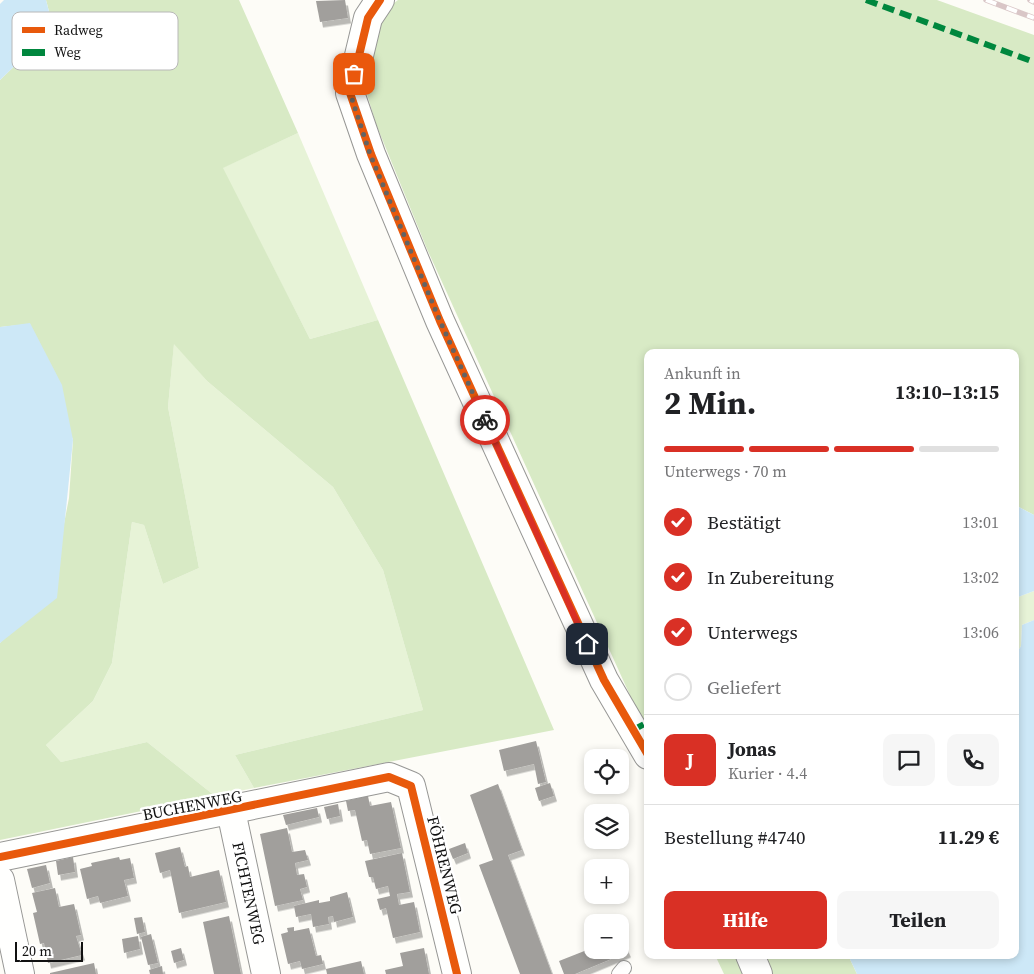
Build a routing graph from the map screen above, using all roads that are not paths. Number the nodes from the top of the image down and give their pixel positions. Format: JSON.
{"nodes":[{"id":1,"x":380,"y":0,"type":"edge"},
{"id":2,"x":644,"y":747,"type":"edge"},
{"id":3,"x":389,"y":777,"type":"joint"},
{"id":4,"x":231,"y":811,"type":"junction"},
{"id":5,"x":0,"y":857,"type":"edge"},
{"id":6,"x":0,"y":880,"type":"edge"},
{"id":7,"x":752,"y":959,"type":"edge"},
{"id":8,"x":20,"y":974,"type":"edge"},
{"id":9,"x":266,"y":974,"type":"edge"},
{"id":10,"x":457,"y":974,"type":"edge"},
{"id":11,"x":758,"y":974,"type":"edge"}],
"edges":[{"from":1,"to":2,"type":"street"},
{"from":3,"to":4,"type":"street","name":"BUCHENWEG"},
{"from":3,"to":10,"type":"street","name":"FÖHRENWEG"},
{"from":4,"to":5,"type":"street","name":"BUCHENWEG"},
{"from":4,"to":9,"type":"street","name":"FICHTENWEG"},
{"from":6,"to":8,"type":"street"},
{"from":7,"to":11,"type":"street"}]}
